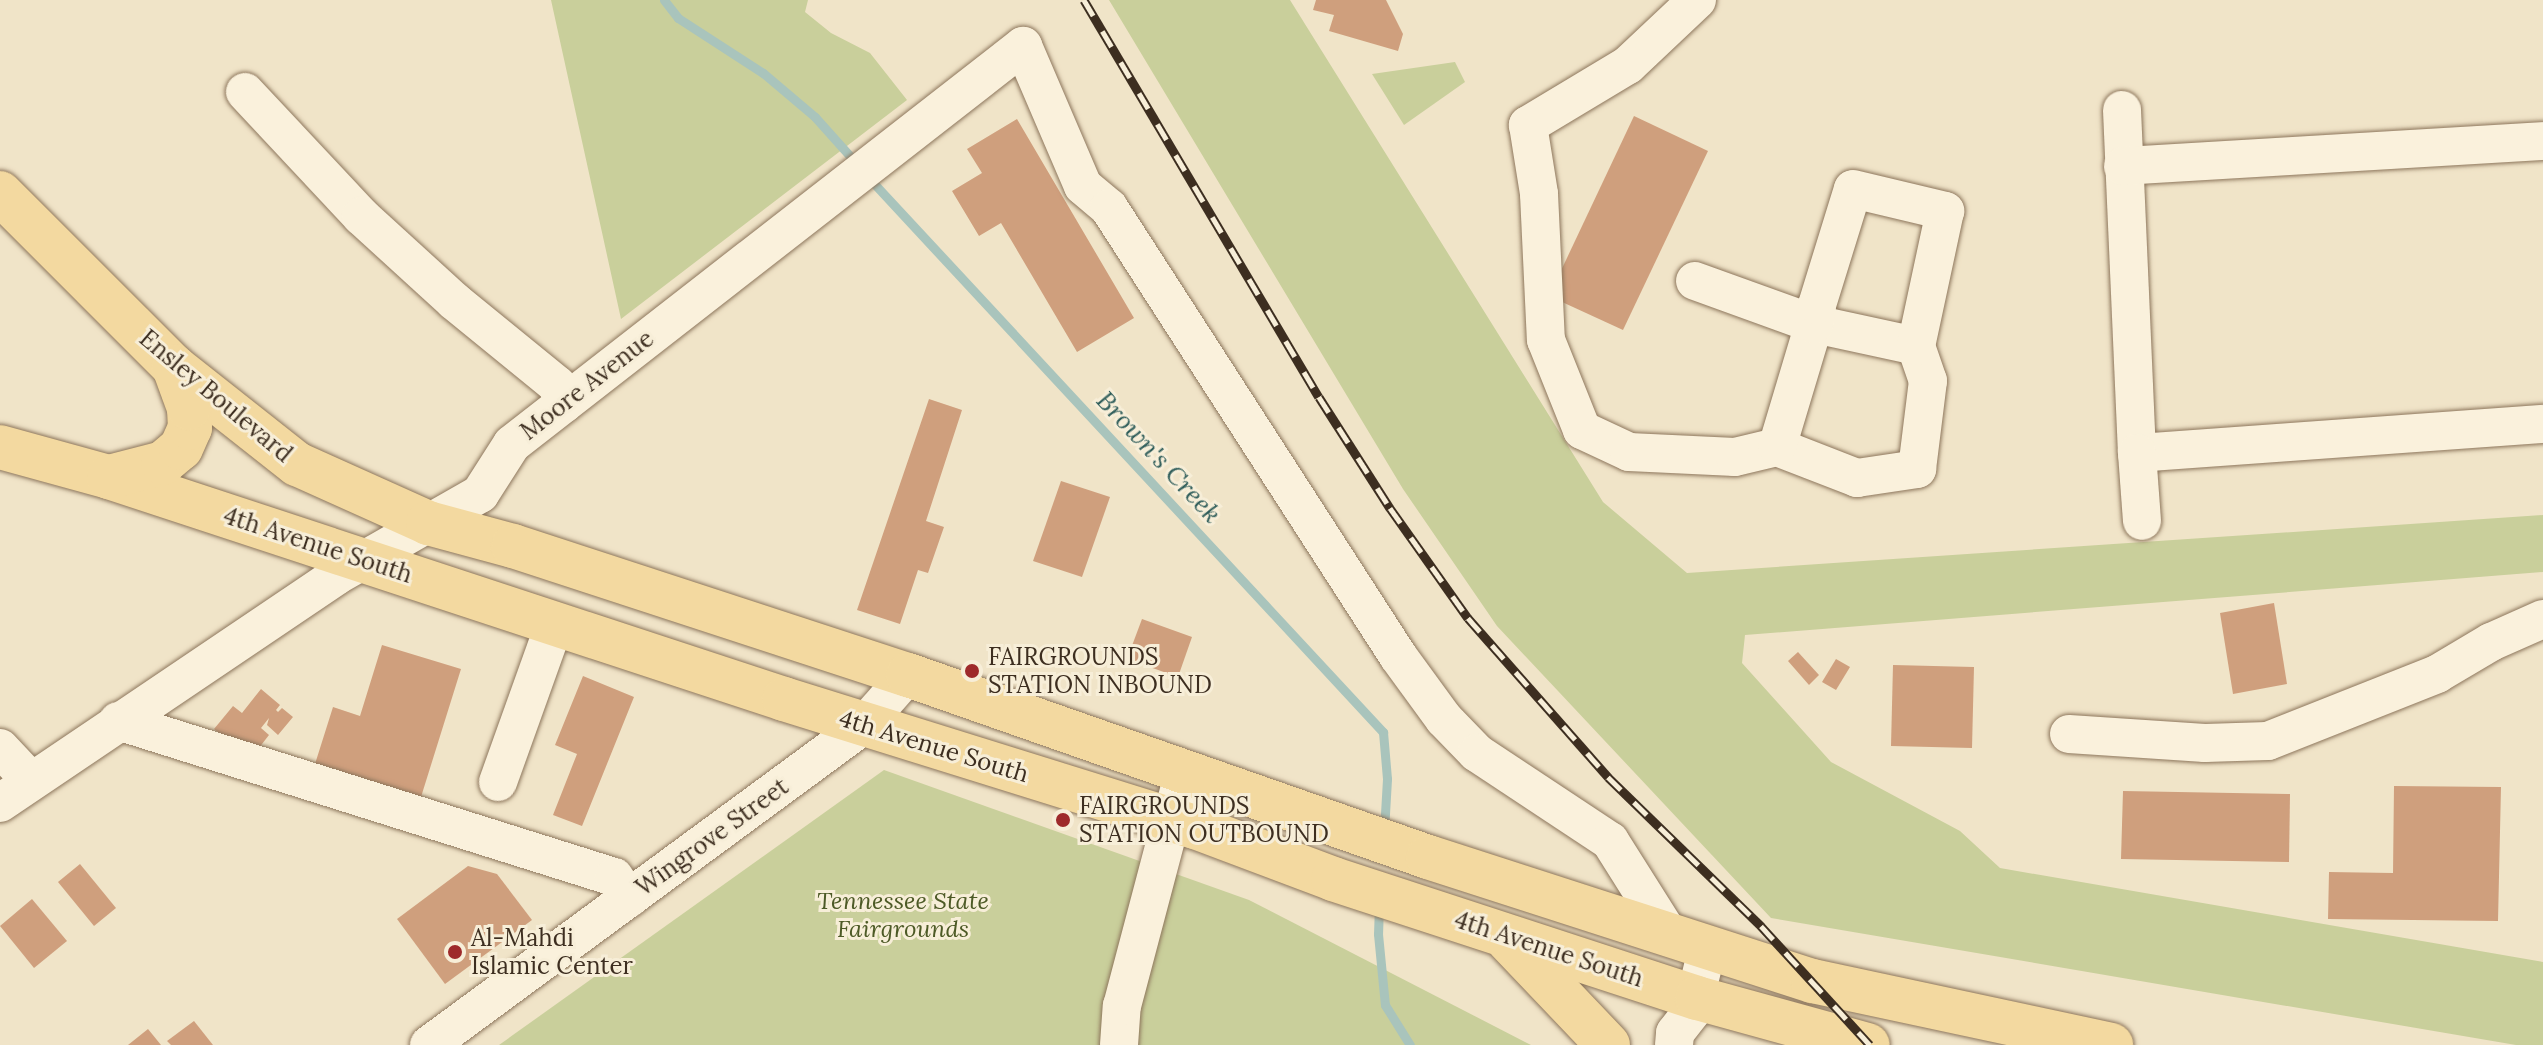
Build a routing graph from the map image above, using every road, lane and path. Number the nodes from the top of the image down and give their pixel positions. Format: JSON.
{"nodes":[{"id":1,"x":1697,"y":0,"type":"edge"},
{"id":2,"x":245,"y":92,"type":"dead end"},
{"id":3,"x":2122,"y":110,"type":"dead end"},
{"id":4,"x":2543,"y":141,"type":"edge"},
{"id":5,"x":2123,"y":166,"type":"junction"},
{"id":6,"x":4,"y":204,"type":"edge"},
{"id":7,"x":1695,"y":281,"type":"dead end"},
{"id":8,"x":1814,"y":324,"type":"junction"},
{"id":9,"x":1916,"y":346,"type":"junction"},
{"id":10,"x":174,"y":367,"type":"junction"},
{"id":11,"x":564,"y":404,"type":"junction"},
{"id":12,"x":2543,"y":424,"type":"edge"},
{"id":13,"x":0,"y":447,"type":"edge"},
{"id":14,"x":1777,"y":447,"type":"junction"},
{"id":15,"x":2137,"y":453,"type":"junction"},
{"id":16,"x":109,"y":477,"type":"junction"},
{"id":17,"x":2142,"y":521,"type":"dead end"},
{"id":18,"x":428,"y":523,"type":"junction"},
{"id":19,"x":363,"y":559,"type":"junction"},
{"id":20,"x":2543,"y":619,"type":"edge"},
{"id":21,"x":555,"y":623,"type":"junction"},
{"id":22,"x":908,"y":675,"type":"junction"},
{"id":23,"x":118,"y":721,"type":"junction"},
{"id":24,"x":864,"y":725,"type":"junction"},
{"id":25,"x":2069,"y":734,"type":"dead end"},
{"id":26,"x":0,"y":748,"type":"edge"},
{"id":27,"x":1184,"y":771,"type":"junction"},
{"id":28,"x":31,"y":781,"type":"junction"},
{"id":29,"x":498,"y":782,"type":"dead end"},
{"id":30,"x":0,"y":803,"type":"edge"},
{"id":31,"x":1172,"y":819,"type":"junction"},
{"id":32,"x":629,"y":898,"type":"junction"},
{"id":33,"x":1501,"y":933,"type":"junction"},
{"id":34,"x":1688,"y":940,"type":"junction"},
{"id":35,"x":1697,"y":1018,"type":"edge"},
{"id":36,"x":429,"y":1045,"type":"edge"},
{"id":37,"x":1119,"y":1045,"type":"edge"},
{"id":38,"x":1608,"y":1045,"type":"edge"},
{"id":39,"x":1674,"y":1045,"type":"edge"},
{"id":40,"x":1868,"y":1045,"type":"edge"},
{"id":41,"x":2111,"y":1045,"type":"edge"}],
"edges":[{"from":1,"to":14,"type":"street"},
{"from":2,"to":11,"type":"street"},
{"from":3,"to":5,"type":"street"},
{"from":4,"to":5,"type":"street"},
{"from":5,"to":15,"type":"street"},
{"from":6,"to":10,"type":"main road","name":"Ensley Boulevard"},
{"from":7,"to":8,"type":"street"},
{"from":8,"to":9,"type":"street"},
{"from":8,"to":9,"type":"street"},
{"from":8,"to":14,"type":"street"},
{"from":9,"to":14,"type":"street"},
{"from":10,"to":16,"type":"main road"},
{"from":10,"to":18,"type":"main road","name":"Ensley Boulevard"},
{"from":11,"to":18,"type":"street","name":"Moore Avenue"},
{"from":11,"to":34,"type":"street","name":"Moore Avenue"},
{"from":12,"to":15,"type":"street"},
{"from":13,"to":16,"type":"main road","name":"4th Avenue South"},
{"from":15,"to":17,"type":"street"},
{"from":16,"to":19,"type":"main road","name":"4th Avenue South"},
{"from":18,"to":19,"type":"street","name":"Moore Avenue"},
{"from":18,"to":22,"type":"main road","name":"4th Avenue South"},
{"from":19,"to":21,"type":"main road","name":"4th Avenue South"},
{"from":19,"to":23,"type":"street","name":"Moore Avenue"},
{"from":20,"to":25,"type":"street"},
{"from":21,"to":24,"type":"main road","name":"4th Avenue South"},
{"from":21,"to":29,"type":"street"},
{"from":22,"to":24,"type":"street","name":"Wingrove Street"},
{"from":22,"to":27,"type":"main road","name":"4th Avenue South"},
{"from":23,"to":28,"type":"street","name":"Moore Avenue"},
{"from":23,"to":32,"type":"street"},
{"from":24,"to":31,"type":"main road","name":"4th Avenue South"},
{"from":24,"to":32,"type":"street","name":"Wingrove Street"},
{"from":26,"to":28,"type":"street"},
{"from":27,"to":31,"type":"street"},
{"from":27,"to":34,"type":"main road","name":"4th Avenue South"},
{"from":28,"to":30,"type":"street","name":"Moore Avenue"},
{"from":31,"to":33,"type":"main road","name":"4th Avenue South"},
{"from":31,"to":37,"type":"street"},
{"from":32,"to":36,"type":"street","name":"Wingrove Street"},
{"from":33,"to":35,"type":"main road","name":"4th Avenue South"},
{"from":33,"to":38,"type":"main road"},
{"from":34,"to":35,"type":"street"},
{"from":34,"to":41,"type":"main road","name":"4th Avenue South"},
{"from":35,"to":39,"type":"street"},
{"from":35,"to":40,"type":"main road","name":"4th Avenue South"}]}
